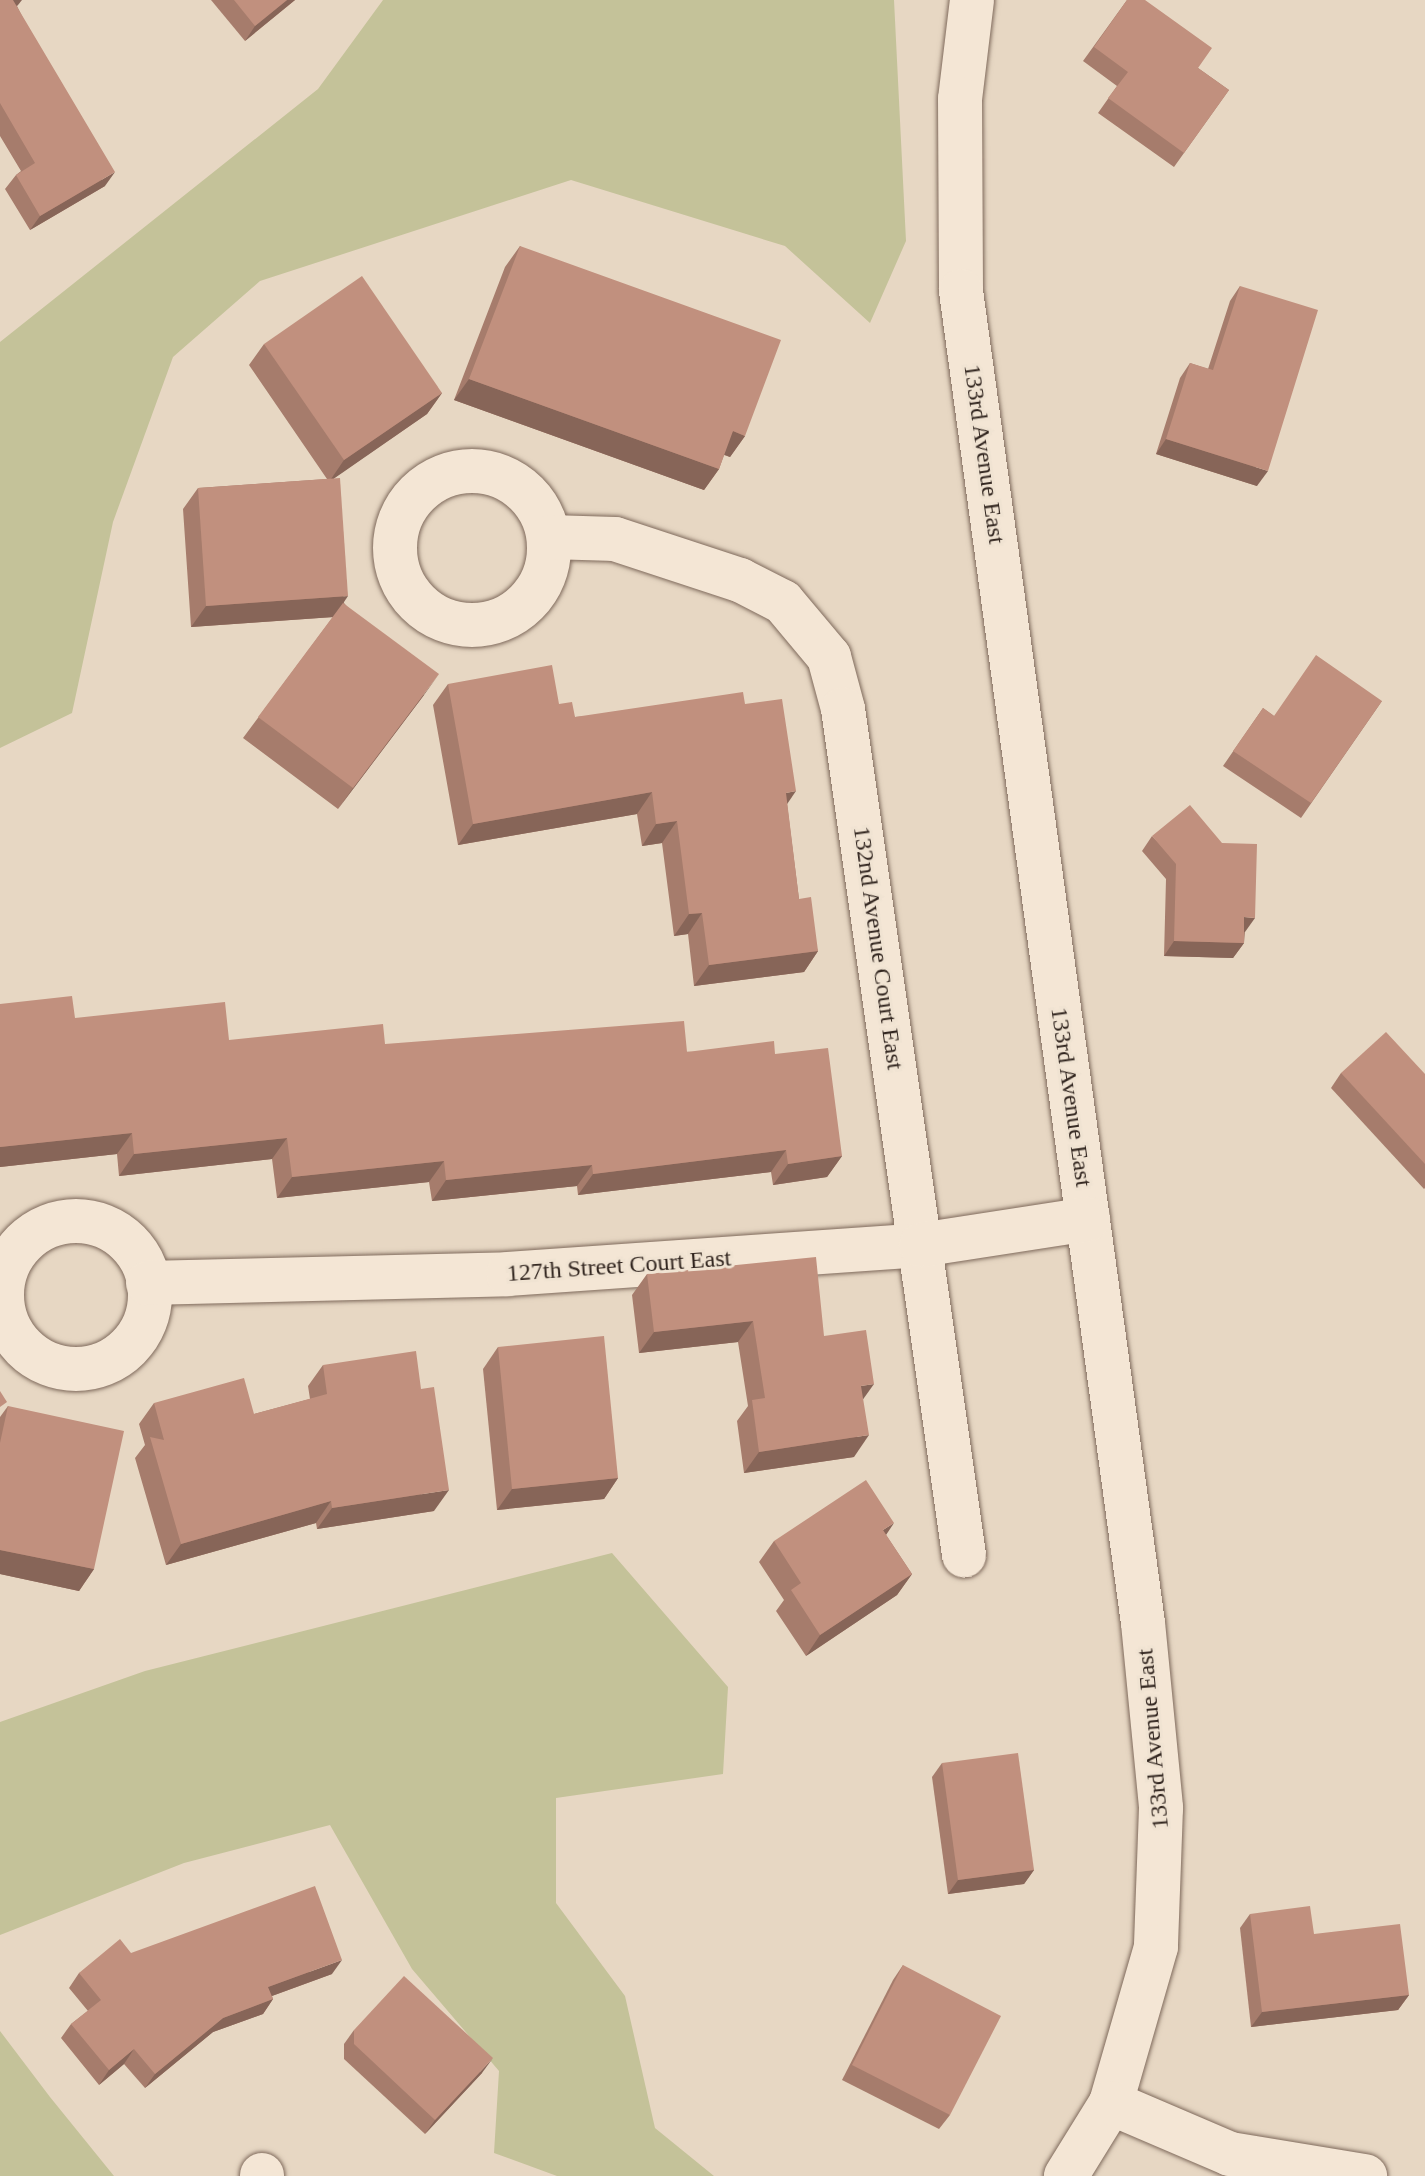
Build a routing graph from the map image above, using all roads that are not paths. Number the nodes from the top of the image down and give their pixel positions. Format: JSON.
{"nodes":[{"id":1,"x":972,"y":0,"type":"edge"},
{"id":2,"x":550,"y":537,"type":"dead end"},
{"id":3,"x":1088,"y":1219,"type":"junction"},
{"id":4,"x":921,"y":1245,"type":"junction"},
{"id":5,"x":148,"y":1283,"type":"dead end"},
{"id":6,"x":964,"y":1555,"type":"dead end"},
{"id":7,"x":1111,"y":2103,"type":"junction"},
{"id":8,"x":1066,"y":2176,"type":"edge"},
{"id":9,"x":1365,"y":2176,"type":"edge"}],
"edges":[{"from":1,"to":3,"type":"street","name":"133rd Avenue East"},
{"from":2,"to":4,"type":"street","name":"132nd Avenue Court East"},
{"from":3,"to":4,"type":"street","name":"127th Street Court East"},
{"from":3,"to":7,"type":"street","name":"133rd Avenue East"},
{"from":4,"to":5,"type":"street","name":"127th Street Court East"},
{"from":4,"to":6,"type":"street","name":"132nd Avenue Court East"},
{"from":7,"to":8,"type":"street","name":"133rd Avenue East"},
{"from":7,"to":9,"type":"street"}]}
